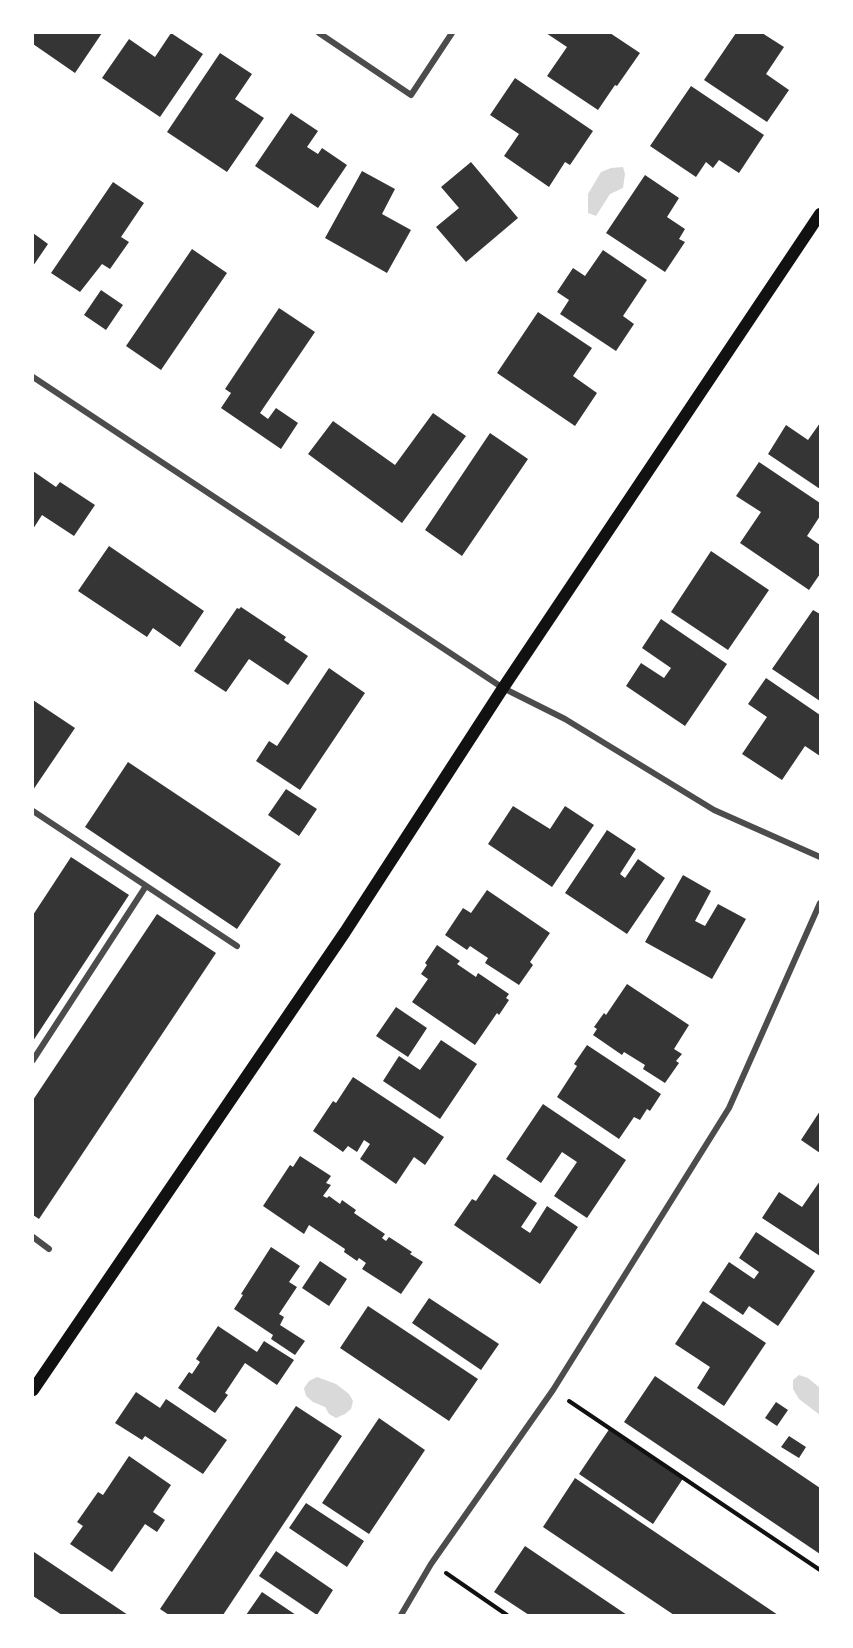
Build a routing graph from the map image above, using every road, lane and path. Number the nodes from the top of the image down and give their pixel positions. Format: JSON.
{"nodes":[{"id":1,"x":318,"y":33,"type":"edge"},
{"id":2,"x":452,"y":33,"type":"edge"},
{"id":3,"x":820,"y":214,"type":"edge"},
{"id":4,"x":33,"y":377,"type":"edge"},
{"id":5,"x":503,"y":688,"type":"junction"},
{"id":6,"x":33,"y":811,"type":"edge"},
{"id":7,"x":820,"y":857,"type":"edge"},
{"id":8,"x":146,"y":886,"type":"junction"},
{"id":9,"x":820,"y":903,"type":"edge"},
{"id":10,"x":237,"y":946,"type":"dead end"},
{"id":11,"x":33,"y":1060,"type":"edge"},
{"id":12,"x":33,"y":1237,"type":"edge"},
{"id":13,"x":49,"y":1249,"type":"dead end"},
{"id":14,"x":33,"y":1390,"type":"edge"},
{"id":15,"x":553,"y":1390,"type":"junction"},
{"id":16,"x":431,"y":1564,"type":"junction"},
{"id":17,"x":820,"y":1570,"type":"edge"},
{"id":18,"x":401,"y":1615,"type":"edge"},
{"id":19,"x":507,"y":1615,"type":"edge"}],
"edges":[{"from":1,"to":2,"type":"street"},
{"from":3,"to":5,"type":"main road"},
{"from":4,"to":5,"type":"street"},
{"from":5,"to":7,"type":"street"},
{"from":5,"to":14,"type":"main road"},
{"from":6,"to":8,"type":"street"},
{"from":8,"to":10,"type":"street"},
{"from":8,"to":11,"type":"street"},
{"from":9,"to":15,"type":"street"},
{"from":12,"to":13,"type":"street"},
{"from":15,"to":16,"type":"street"},
{"from":15,"to":17,"type":"path"},
{"from":16,"to":18,"type":"street"},
{"from":16,"to":19,"type":"path"}]}
